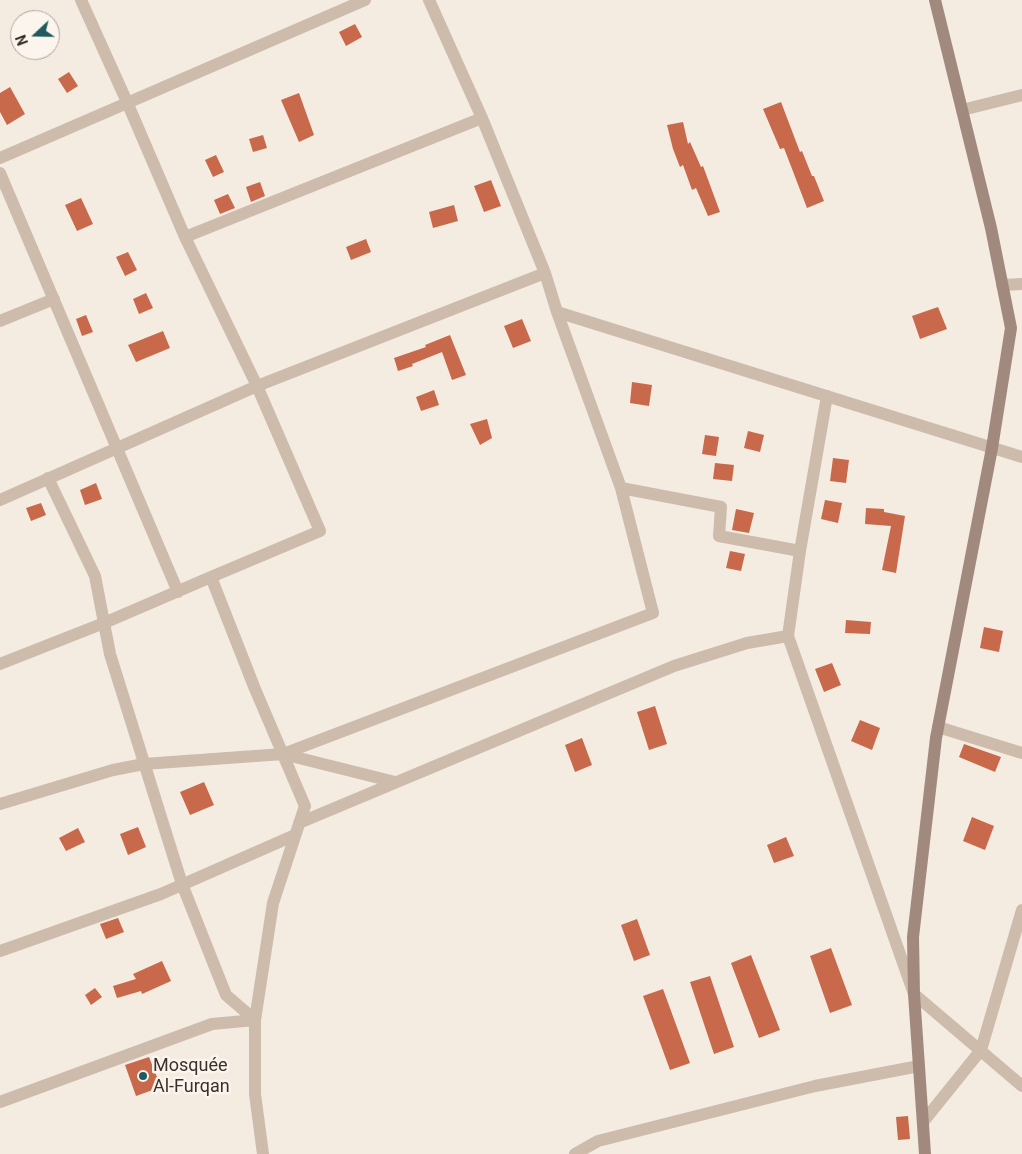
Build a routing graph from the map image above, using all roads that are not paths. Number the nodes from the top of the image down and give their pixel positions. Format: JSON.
{"nodes":[{"id":1,"x":80,"y":0,"type":"edge"},
{"id":2,"x":365,"y":0,"type":"edge"},
{"id":3,"x":429,"y":0,"type":"edge"},
{"id":4,"x":935,"y":0,"type":"edge"},
{"id":5,"x":1022,"y":94,"type":"edge"},
{"id":6,"x":127,"y":102,"type":"junction"},
{"id":7,"x":962,"y":110,"type":"junction"},
{"id":8,"x":482,"y":118,"type":"junction"},
{"id":9,"x":0,"y":158,"type":"edge"},
{"id":10,"x":0,"y":173,"type":"edge"},
{"id":11,"x":185,"y":237,"type":"junction"},
{"id":12,"x":545,"y":273,"type":"junction"},
{"id":13,"x":1022,"y":284,"type":"edge"},
{"id":14,"x":1002,"y":285,"type":"junction"},
{"id":15,"x":54,"y":299,"type":"junction"},
{"id":16,"x":557,"y":312,"type":"junction"},
{"id":17,"x":0,"y":322,"type":"edge"},
{"id":18,"x":257,"y":386,"type":"junction"},
{"id":19,"x":827,"y":396,"type":"junction"},
{"id":20,"x":117,"y":448,"type":"junction"},
{"id":21,"x":992,"y":448,"type":"junction"},
{"id":22,"x":1022,"y":457,"type":"edge"},
{"id":23,"x":48,"y":478,"type":"junction"},
{"id":24,"x":622,"y":488,"type":"junction"},
{"id":25,"x":0,"y":500,"type":"edge"},
{"id":26,"x":800,"y":552,"type":"junction"},
{"id":27,"x":211,"y":577,"type":"junction"},
{"id":28,"x":178,"y":592,"type":"junction"},
{"id":29,"x":104,"y":623,"type":"junction"},
{"id":30,"x":788,"y":636,"type":"junction"},
{"id":31,"x":0,"y":664,"type":"edge"},
{"id":32,"x":938,"y":727,"type":"junction"},
{"id":33,"x":1022,"y":753,"type":"edge"},
{"id":34,"x":283,"y":754,"type":"junction"},
{"id":35,"x":144,"y":764,"type":"junction"},
{"id":36,"x":395,"y":782,"type":"junction"},
{"id":37,"x":0,"y":804,"type":"edge"},
{"id":38,"x":297,"y":829,"type":"junction"},
{"id":39,"x":182,"y":884,"type":"junction"},
{"id":40,"x":1022,"y":910,"type":"edge"},
{"id":41,"x":0,"y":951,"type":"edge"},
{"id":42,"x":914,"y":994,"type":"junction"},
{"id":43,"x":254,"y":1020,"type":"junction"},
{"id":44,"x":980,"y":1050,"type":"junction"},
{"id":45,"x":919,"y":1066,"type":"junction"},
{"id":46,"x":1022,"y":1086,"type":"edge"},
{"id":47,"x":0,"y":1102,"type":"edge"},
{"id":48,"x":923,"y":1122,"type":"junction"},
{"id":49,"x":263,"y":1154,"type":"edge"},
{"id":50,"x":575,"y":1154,"type":"edge"},
{"id":51,"x":925,"y":1154,"type":"edge"}],
"edges":[{"from":1,"to":6,"type":"street"},
{"from":2,"to":6,"type":"street"},
{"from":3,"to":8,"type":"street"},
{"from":4,"to":7,"type":"street"},
{"from":5,"to":7,"type":"street"},
{"from":6,"to":9,"type":"street"},
{"from":6,"to":11,"type":"street"},
{"from":7,"to":14,"type":"street"},
{"from":8,"to":11,"type":"street"},
{"from":8,"to":12,"type":"street"},
{"from":10,"to":15,"type":"street"},
{"from":11,"to":18,"type":"street"},
{"from":12,"to":16,"type":"street"},
{"from":12,"to":18,"type":"street"},
{"from":13,"to":14,"type":"street"},
{"from":14,"to":21,"type":"street"},
{"from":15,"to":17,"type":"street"},
{"from":15,"to":20,"type":"street"},
{"from":16,"to":19,"type":"street"},
{"from":16,"to":24,"type":"street"},
{"from":18,"to":20,"type":"street"},
{"from":18,"to":27,"type":"street"},
{"from":19,"to":21,"type":"street"},
{"from":19,"to":26,"type":"street"},
{"from":20,"to":23,"type":"street"},
{"from":20,"to":28,"type":"street"},
{"from":21,"to":22,"type":"street"},
{"from":21,"to":32,"type":"street"},
{"from":23,"to":25,"type":"street"},
{"from":23,"to":29,"type":"street"},
{"from":24,"to":26,"type":"street"},
{"from":24,"to":34,"type":"street"},
{"from":26,"to":30,"type":"street"},
{"from":27,"to":28,"type":"street"},
{"from":27,"to":34,"type":"street"},
{"from":28,"to":29,"type":"street"},
{"from":29,"to":31,"type":"street"},
{"from":29,"to":35,"type":"street"},
{"from":30,"to":36,"type":"street"},
{"from":30,"to":42,"type":"street"},
{"from":32,"to":33,"type":"street"},
{"from":32,"to":42,"type":"street"},
{"from":34,"to":35,"type":"street"},
{"from":34,"to":36,"type":"street"},
{"from":34,"to":38,"type":"street"},
{"from":35,"to":37,"type":"street"},
{"from":35,"to":39,"type":"street"},
{"from":36,"to":38,"type":"street"},
{"from":38,"to":39,"type":"street"},
{"from":38,"to":43,"type":"street"},
{"from":39,"to":41,"type":"street"},
{"from":39,"to":43,"type":"street"},
{"from":40,"to":44,"type":"street"},
{"from":42,"to":44,"type":"street"},
{"from":42,"to":45,"type":"street"},
{"from":43,"to":47,"type":"street"},
{"from":43,"to":49,"type":"street"},
{"from":44,"to":46,"type":"street"},
{"from":44,"to":48,"type":"street"},
{"from":45,"to":48,"type":"street"},
{"from":45,"to":50,"type":"street"},
{"from":48,"to":51,"type":"street"}]}
